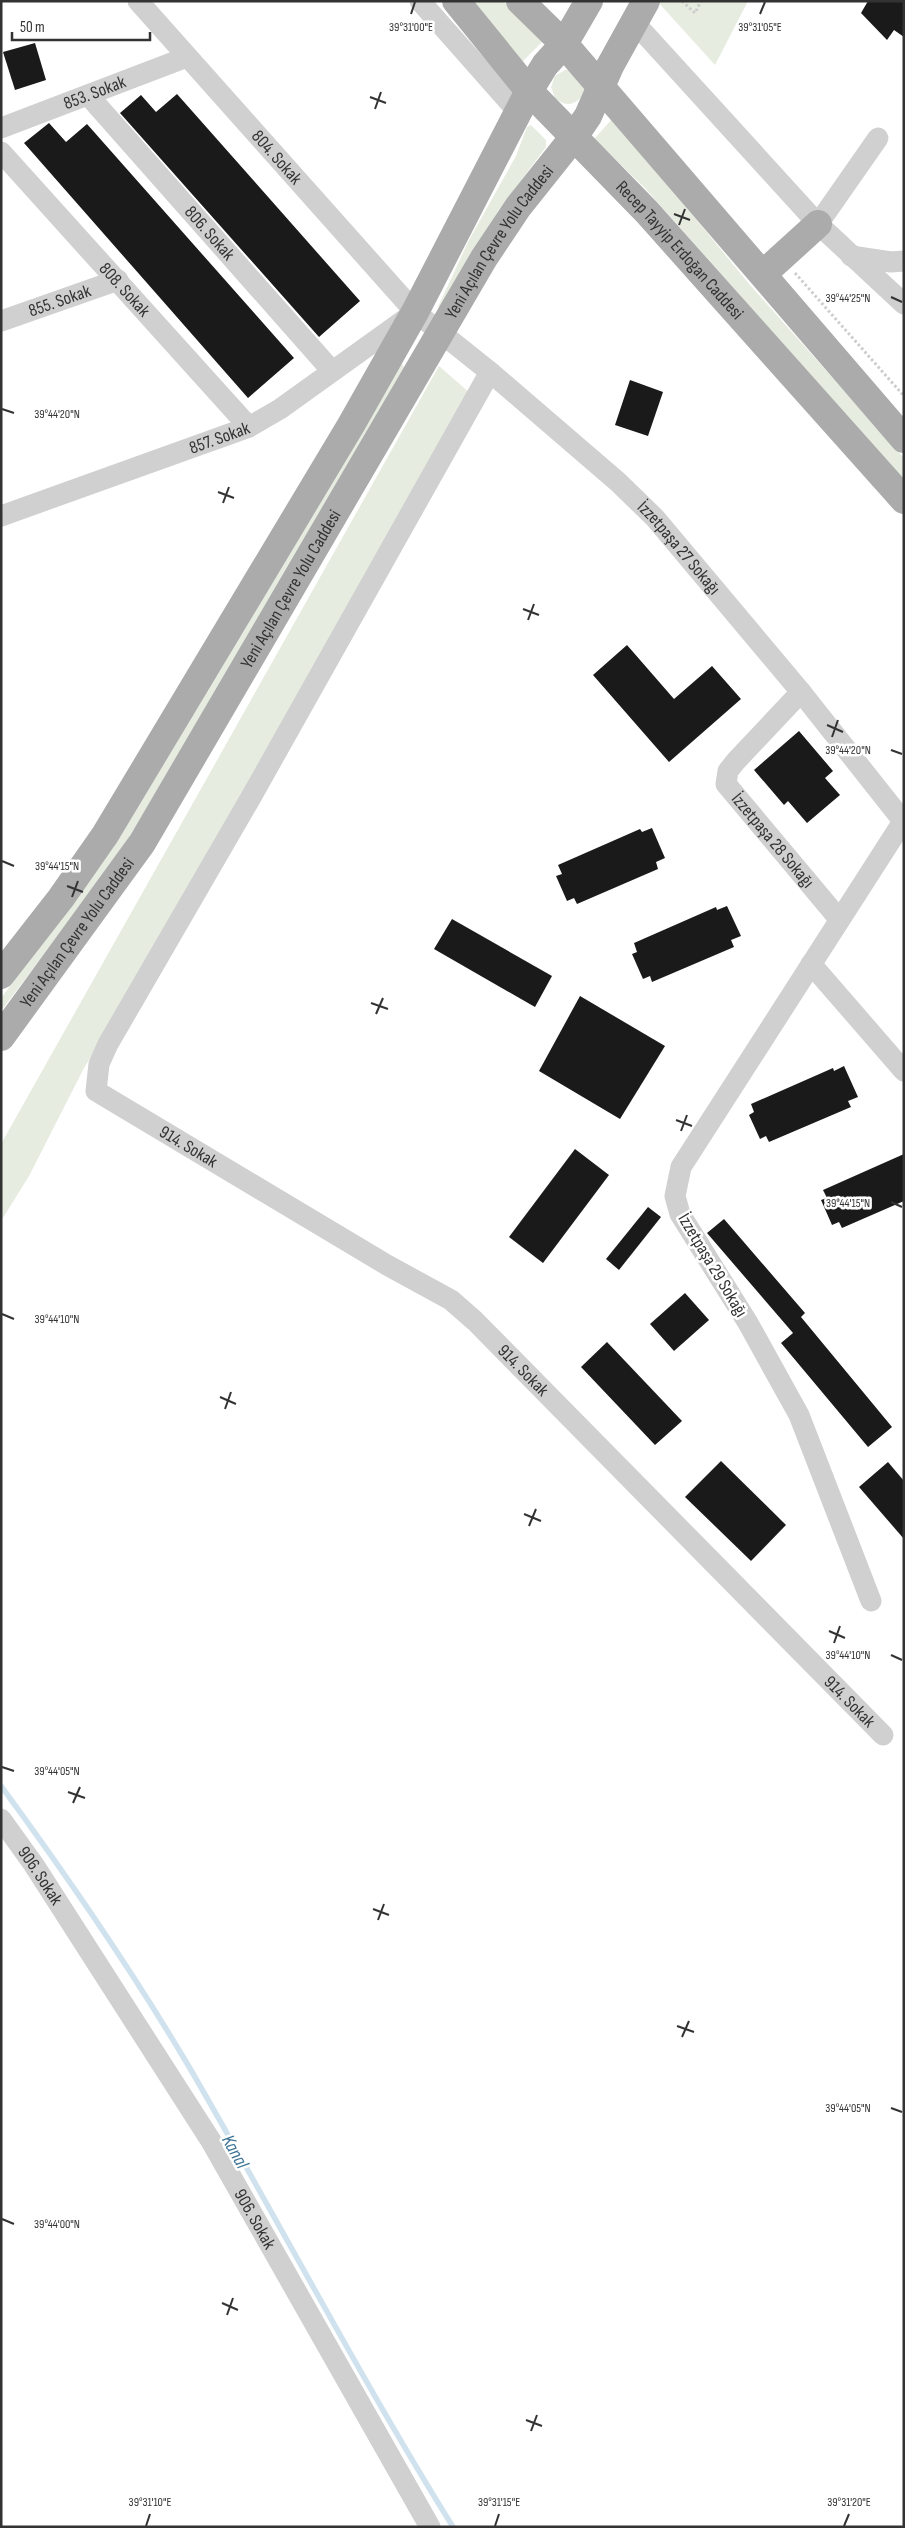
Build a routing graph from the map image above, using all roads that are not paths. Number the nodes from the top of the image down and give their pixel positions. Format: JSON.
{"nodes":[{"id":1,"x":138,"y":1,"type":"edge"},
{"id":2,"x":420,"y":1,"type":"edge"},
{"id":3,"x":456,"y":1,"type":"edge"},
{"id":4,"x":520,"y":1,"type":"edge"},
{"id":5,"x":589,"y":1,"type":"edge"},
{"id":6,"x":640,"y":11,"type":"edge"},
{"id":7,"x":564,"y":44,"type":"junction"},
{"id":8,"x":187,"y":57,"type":"junction"},
{"id":9,"x":601,"y":86,"type":"junction"},
{"id":10,"x":88,"y":95,"type":"junction"},
{"id":11,"x":524,"y":101,"type":"junction"},
{"id":12,"x":1,"y":128,"type":"edge"},
{"id":13,"x":573,"y":138,"type":"junction"},
{"id":14,"x":878,"y":138,"type":"dead end"},
{"id":15,"x":1,"y":152,"type":"edge"},
{"id":16,"x":818,"y":224,"type":"junction"},
{"id":17,"x":851,"y":256,"type":"junction"},
{"id":18,"x":904,"y":261,"type":"edge"},
{"id":19,"x":763,"y":274,"type":"junction"},
{"id":20,"x":118,"y":280,"type":"junction"},
{"id":21,"x":901,"y":299,"type":"edge"},
{"id":22,"x":415,"y":312,"type":"junction"},
{"id":23,"x":1,"y":321,"type":"edge"},
{"id":24,"x":442,"y":332,"type":"junction"},
{"id":25,"x":332,"y":371,"type":"junction"},
{"id":26,"x":490,"y":372,"type":"junction"},
{"id":27,"x":249,"y":426,"type":"junction"},
{"id":28,"x":904,"y":439,"type":"edge"},
{"id":29,"x":904,"y":500,"type":"edge"},
{"id":30,"x":1,"y":516,"type":"edge"},
{"id":31,"x":801,"y":692,"type":"junction"},
{"id":32,"x":903,"y":820,"type":"edge"},
{"id":33,"x":840,"y":920,"type":"junction"},
{"id":34,"x":811,"y":964,"type":"junction"},
{"id":35,"x":1,"y":975,"type":"edge"},
{"id":36,"x":1,"y":1037,"type":"edge"},
{"id":37,"x":904,"y":1071,"type":"edge"},
{"id":38,"x":871,"y":1601,"type":"dead end"},
{"id":39,"x":883,"y":1735,"type":"dead end"},
{"id":40,"x":1,"y":1819,"type":"edge"},
{"id":41,"x":430,"y":2527,"type":"edge"}],
"edges":[{"from":1,"to":8,"type":"street","name":"804. Sokak"},
{"from":2,"to":11,"type":"street"},
{"from":3,"to":11,"type":"main road","name":"Recep Tayyip Erdoğan Caddesi"},
{"from":4,"to":7,"type":"main road"},
{"from":5,"to":7,"type":"main road","name":"Yeni Açılan Çevre Yolu Caddesi"},
{"from":6,"to":9,"type":"main road","name":"Yeni Açılan Çevre Yolu Caddesi"},
{"from":6,"to":16,"type":"street"},
{"from":7,"to":9,"type":"main road"},
{"from":7,"to":11,"type":"main road","name":"Yeni Açılan Çevre Yolu Caddesi"},
{"from":8,"to":10,"type":"street","name":"853. Sokak"},
{"from":8,"to":22,"type":"street","name":"804. Sokak"},
{"from":9,"to":13,"type":"main road","name":"Yeni Açılan Çevre Yolu Caddesi"},
{"from":9,"to":19,"type":"main road"},
{"from":10,"to":12,"type":"street","name":"853. Sokak"},
{"from":10,"to":25,"type":"street","name":"806. Sokak"},
{"from":11,"to":13,"type":"main road","name":"Recep Tayyip Erdoğan Caddesi"},
{"from":11,"to":22,"type":"main road","name":"Yeni Açılan Çevre Yolu Caddesi"},
{"from":13,"to":24,"type":"main road","name":"Yeni Açılan Çevre Yolu Caddesi"},
{"from":13,"to":29,"type":"main road","name":"Recep Tayyip Erdoğan Caddesi"},
{"from":14,"to":16,"type":"street"},
{"from":15,"to":20,"type":"street","name":"808. Sokak"},
{"from":16,"to":17,"type":"street"},
{"from":16,"to":19,"type":"main road"},
{"from":17,"to":18,"type":"street"},
{"from":17,"to":21,"type":"street"},
{"from":19,"to":28,"type":"main road"},
{"from":20,"to":23,"type":"street","name":"855. Sokak"},
{"from":20,"to":27,"type":"street","name":"808. Sokak"},
{"from":22,"to":24,"type":"street","name":"İzzetpaşa 27 Sokağı"},
{"from":22,"to":25,"type":"street","name":"857. Sokak"},
{"from":22,"to":35,"type":"main road","name":"Yeni Açılan Çevre Yolu Caddesi"},
{"from":24,"to":26,"type":"street","name":"İzzetpaşa 27 Sokağı"},
{"from":24,"to":36,"type":"main road","name":"Yeni Açılan Çevre Yolu Caddesi"},
{"from":25,"to":27,"type":"street","name":"857. Sokak"},
{"from":26,"to":31,"type":"street","name":"İzzetpaşa 27 Sokağı"},
{"from":26,"to":39,"type":"street","name":"914. Sokak"},
{"from":27,"to":30,"type":"street","name":"857. Sokak"},
{"from":31,"to":32,"type":"street","name":"İzzetpaşa 27 Sokağı"},
{"from":31,"to":33,"type":"street","name":"İzzetpaşa 28 Sokağı"},
{"from":32,"to":33,"type":"street","name":"İzzetpaşa 29 Sokağı"},
{"from":33,"to":34,"type":"street","name":"İzzetpaşa 29 Sokağı"},
{"from":34,"to":37,"type":"street"},
{"from":34,"to":38,"type":"street","name":"İzzetpaşa 29 Sokağı"},
{"from":40,"to":41,"type":"street","name":"906. Sokak"}]}
